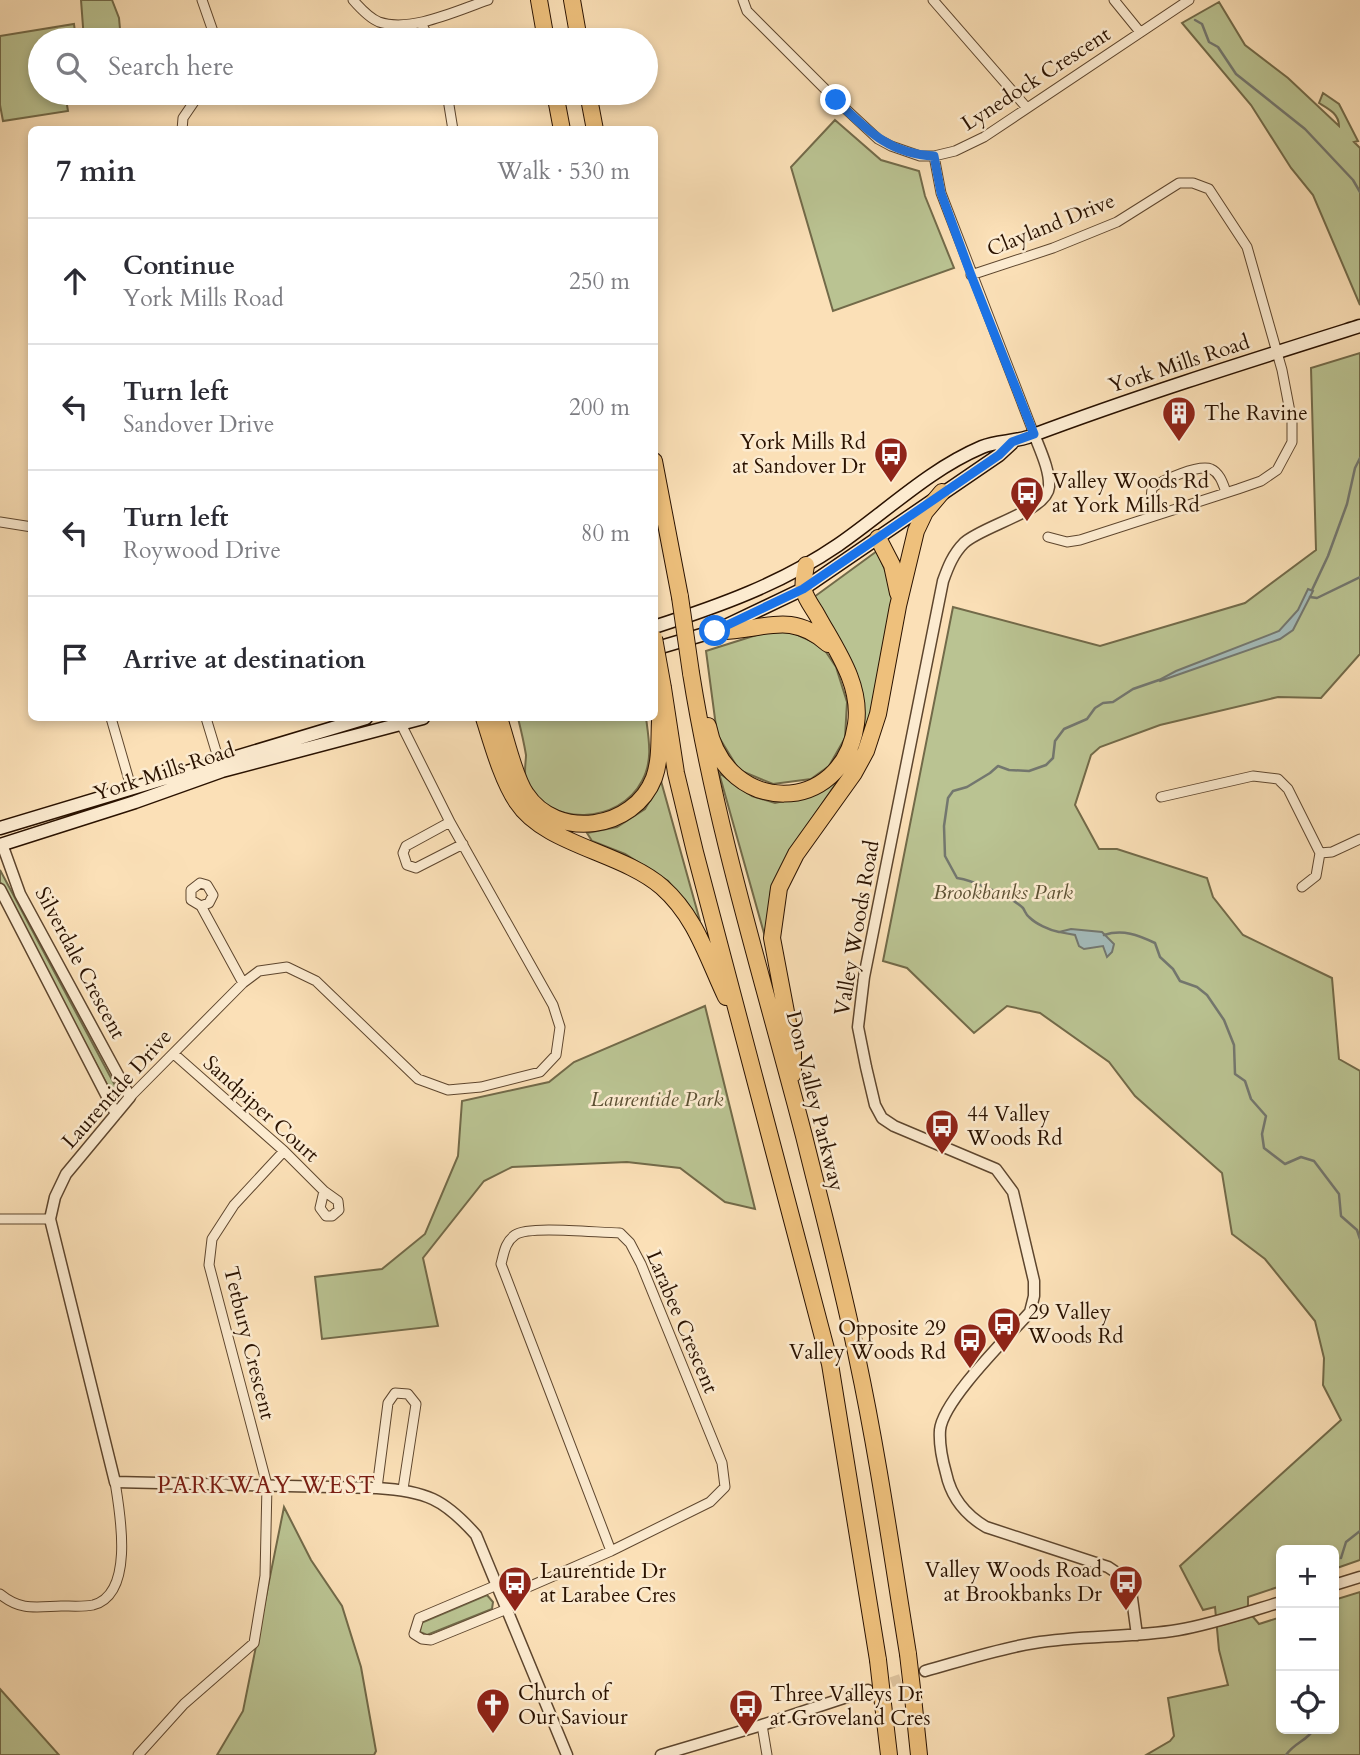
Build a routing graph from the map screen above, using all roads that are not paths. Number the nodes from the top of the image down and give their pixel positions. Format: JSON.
{"nodes":[{"id":1,"x":202,"y":0,"type":"edge"},
{"id":2,"x":353,"y":0,"type":"edge"},
{"id":3,"x":488,"y":0,"type":"edge"},
{"id":4,"x":572,"y":0,"type":"edge"},
{"id":5,"x":743,"y":0,"type":"edge"},
{"id":6,"x":933,"y":0,"type":"edge"},
{"id":7,"x":1114,"y":0,"type":"edge"},
{"id":8,"x":1189,"y":0,"type":"edge"},
{"id":9,"x":539,"y":1,"type":"edge"},
{"id":10,"x":421,"y":23,"type":"junction"},
{"id":11,"x":212,"y":28,"type":"edge"},
{"id":12,"x":424,"y":28,"type":"edge"},
{"id":13,"x":544,"y":28,"type":"edge"},
{"id":14,"x":577,"y":28,"type":"edge"},
{"id":15,"x":1140,"y":32,"type":"junction"},
{"id":16,"x":192,"y":105,"type":"edge"},
{"id":17,"x":449,"y":105,"type":"edge"},
{"id":18,"x":557,"y":105,"type":"edge"},
{"id":19,"x":590,"y":105,"type":"edge"},
{"id":20,"x":1027,"y":108,"type":"junction"},
{"id":21,"x":182,"y":126,"type":"edge"},
{"id":22,"x":452,"y":126,"type":"edge"},
{"id":23,"x":561,"y":126,"type":"edge"},
{"id":24,"x":593,"y":126,"type":"edge"},
{"id":25,"x":934,"y":156,"type":"junction"},
{"id":26,"x":971,"y":275,"type":"junction"},
{"id":27,"x":1360,"y":326,"type":"edge"},
{"id":28,"x":1277,"y":352,"type":"junction"},
{"id":29,"x":1034,"y":434,"type":"junction"},
{"id":30,"x":1012,"y":442,"type":"junction"},
{"id":31,"x":658,"y":481,"type":"edge"},
{"id":32,"x":942,"y":492,"type":"junction"},
{"id":33,"x":1226,"y":492,"type":"junction"},
{"id":34,"x":1156,"y":515,"type":"junction"},
{"id":35,"x":0,"y":522,"type":"edge"},
{"id":36,"x":28,"y":526,"type":"edge"},
{"id":37,"x":861,"y":528,"type":"junction"},
{"id":38,"x":1048,"y":537,"type":"dead end"},
{"id":39,"x":878,"y":538,"type":"junction"},
{"id":40,"x":806,"y":565,"type":"junction"},
{"id":41,"x":803,"y":589,"type":"junction"},
{"id":42,"x":898,"y":606,"type":"junction"},
{"id":43,"x":658,"y":626,"type":"edge"},
{"id":44,"x":715,"y":631,"type":"junction"},
{"id":45,"x":658,"y":648,"type":"edge"},
{"id":46,"x":841,"y":657,"type":"junction"},
{"id":47,"x":658,"y":660,"type":"edge"},
{"id":48,"x":691,"y":673,"type":"junction"},
{"id":49,"x":663,"y":688,"type":"junction"},
{"id":50,"x":112,"y":721,"type":"edge"},
{"id":51,"x":207,"y":721,"type":"edge"},
{"id":52,"x":356,"y":721,"type":"edge"},
{"id":53,"x":412,"y":721,"type":"edge"},
{"id":54,"x":485,"y":721,"type":"edge"},
{"id":55,"x":500,"y":721,"type":"edge"},
{"id":56,"x":401,"y":724,"type":"junction"},
{"id":57,"x":219,"y":761,"type":"junction"},
{"id":58,"x":131,"y":787,"type":"junction"},
{"id":59,"x":1161,"y":797,"type":"dead end"},
{"id":60,"x":450,"y":822,"type":"junction"},
{"id":61,"x":0,"y":828,"type":"edge"},
{"id":62,"x":1360,"y":839,"type":"edge"},
{"id":63,"x":1,"y":843,"type":"edge"},
{"id":64,"x":463,"y":844,"type":"junction"},
{"id":65,"x":1320,"y":853,"type":"junction"},
{"id":66,"x":1302,"y":887,"type":"dead end"},
{"id":67,"x":0,"y":889,"type":"edge"},
{"id":68,"x":201,"y":906,"type":"dead end"},
{"id":69,"x":243,"y":983,"type":"junction"},
{"id":70,"x":742,"y":1030,"type":"junction"},
{"id":71,"x":174,"y":1054,"type":"junction"},
{"id":72,"x":793,"y":1094,"type":"junction"},
{"id":73,"x":130,"y":1097,"type":"junction"},
{"id":74,"x":116,"y":1114,"type":"junction"},
{"id":75,"x":285,"y":1150,"type":"junction"},
{"id":76,"x":324,"y":1191,"type":"dead end"},
{"id":77,"x":0,"y":1219,"type":"edge"},
{"id":78,"x":50,"y":1219,"type":"junction"},
{"id":79,"x":115,"y":1482,"type":"junction"},
{"id":80,"x":267,"y":1485,"type":"junction"},
{"id":81,"x":377,"y":1488,"type":"junction"},
{"id":82,"x":403,"y":1489,"type":"junction"},
{"id":83,"x":611,"y":1551,"type":"junction"},
{"id":84,"x":1360,"y":1577,"type":"edge"},
{"id":85,"x":1339,"y":1583,"type":"edge"},
{"id":86,"x":497,"y":1585,"type":"junction"},
{"id":87,"x":0,"y":1594,"type":"edge"},
{"id":88,"x":503,"y":1598,"type":"junction"},
{"id":89,"x":1276,"y":1604,"type":"edge"},
{"id":90,"x":507,"y":1609,"type":"junction"},
{"id":91,"x":1137,"y":1636,"type":"junction"},
{"id":92,"x":925,"y":1671,"type":"tunnel mouth"},
{"id":93,"x":868,"y":1689,"type":"tunnel mouth"},
{"id":94,"x":762,"y":1726,"type":"junction"},
{"id":95,"x":138,"y":1755,"type":"edge"},
{"id":96,"x":567,"y":1755,"type":"edge"},
{"id":97,"x":661,"y":1755,"type":"edge"},
{"id":98,"x":767,"y":1755,"type":"edge"},
{"id":99,"x":889,"y":1755,"type":"edge"},
{"id":100,"x":919,"y":1755,"type":"edge"}],
"edges":[{"from":1,"to":11,"type":"street"},
{"from":2,"to":10,"type":"street"},
{"from":3,"to":10,"type":"street"},
{"from":4,"to":14,"type":"highway"},
{"from":5,"to":25,"type":"street"},
{"from":6,"to":20,"type":"street"},
{"from":7,"to":15,"type":"street"},
{"from":8,"to":15,"type":"street","name":"Lynedock Crescent"},
{"from":9,"to":13,"type":"highway"},
{"from":10,"to":12,"type":"street"},
{"from":15,"to":20,"type":"street","name":"Lynedock Crescent"},
{"from":16,"to":21,"type":"street"},
{"from":17,"to":22,"type":"street"},
{"from":18,"to":23,"type":"highway"},
{"from":19,"to":24,"type":"highway"},
{"from":20,"to":25,"type":"street","name":"Lynedock Crescent"},
{"from":25,"to":26,"type":"street"},
{"from":26,"to":28,"type":"street","name":"Clayland Drive"},
{"from":26,"to":29,"type":"street"},
{"from":27,"to":28,"type":"main road","name":"York Mills Road"},
{"from":28,"to":29,"type":"main road","name":"York Mills Road"},
{"from":28,"to":33,"type":"street","name":"Clayland Drive"},
{"from":29,"to":30,"type":"main road","name":"York Mills Road"},
{"from":29,"to":91,"type":"street","name":"Valley Woods Road"},
{"from":30,"to":32,"type":"main road","name":"York Mills Road"},
{"from":30,"to":37,"type":"main road","name":"York Mills Road"},
{"from":31,"to":48,"type":"highway","name":"Don Valley Parkway","bridge":true},
{"from":32,"to":39,"type":"main road","name":"York Mills Road"},
{"from":32,"to":42,"type":"highway"},
{"from":33,"to":34,"type":"street","name":"Clayland Drive"},
{"from":33,"to":34,"type":"street"},
{"from":34,"to":38,"type":"street","name":"Clayland Drive"},
{"from":35,"to":36,"type":"street"},
{"from":37,"to":39,"type":"main road"},
{"from":37,"to":40,"type":"main road","name":"York Mills Road"},
{"from":39,"to":41,"type":"main road","name":"York Mills Road"},
{"from":39,"to":42,"type":"highway"},
{"from":40,"to":41,"type":"highway"},
{"from":40,"to":43,"type":"main road","name":"York Mills Road"},
{"from":41,"to":44,"type":"main road","name":"York Mills Road"},
{"from":41,"to":46,"type":"highway"},
{"from":42,"to":72,"type":"highway"},
{"from":44,"to":45,"type":"main road","name":"York Mills Road"},
{"from":44,"to":46,"type":"highway"},
{"from":46,"to":48,"type":"highway"},
{"from":47,"to":49,"type":"highway","bridge":true},
{"from":48,"to":72,"type":"highway","name":"Don Valley Parkway"},
{"from":49,"to":55,"type":"highway"},
{"from":49,"to":70,"type":"highway"},
{"from":50,"to":58,"type":"street"},
{"from":51,"to":57,"type":"street"},
{"from":52,"to":57,"type":"main road","name":"York Mills Road"},
{"from":53,"to":56,"type":"main road","name":"York Mills Road"},
{"from":54,"to":70,"type":"highway"},
{"from":56,"to":60,"type":"street","name":"Laurentide Drive"},
{"from":56,"to":63,"type":"main road","name":"York Mills Road"},
{"from":57,"to":58,"type":"main road","name":"York Mills Road"},
{"from":58,"to":61,"type":"main road","name":"York Mills Road"},
{"from":59,"to":65,"type":"street"},
{"from":60,"to":64,"type":"street","name":"Laurentide Drive"},
{"from":60,"to":64,"type":"street"},
{"from":62,"to":65,"type":"street"},
{"from":63,"to":73,"type":"street","name":"Silverdale Crescent"},
{"from":64,"to":69,"type":"street","name":"Laurentide Drive"},
{"from":65,"to":66,"type":"street"},
{"from":67,"to":74,"type":"street","name":"Silverdale Crescent"},
{"from":68,"to":69,"type":"street"},
{"from":69,"to":71,"type":"street","name":"Laurentide Drive"},
{"from":70,"to":99,"type":"highway","bridge":true},
{"from":71,"to":73,"type":"street","name":"Laurentide Drive"},
{"from":71,"to":75,"type":"street","name":"Sandpiper Court"},
{"from":72,"to":100,"type":"highway","name":"Don Valley Parkway","bridge":true},
{"from":73,"to":74,"type":"street","name":"Laurentide Drive"},
{"from":74,"to":78,"type":"street","name":"Laurentide Drive"},
{"from":75,"to":76,"type":"street","name":"Sandpiper Court"},
{"from":75,"to":80,"type":"street","name":"Tetbury Crescent"},
{"from":77,"to":78,"type":"street"},
{"from":78,"to":79,"type":"street"},
{"from":79,"to":80,"type":"street"},
{"from":79,"to":87,"type":"street"},
{"from":80,"to":81,"type":"street"},
{"from":80,"to":95,"type":"street","name":"Tetbury Crescent"},
{"from":81,"to":82,"type":"street"},
{"from":81,"to":82,"type":"street"},
{"from":82,"to":86,"type":"street"},
{"from":83,"to":83,"type":"street","name":"Larabee Crescent"},
{"from":83,"to":88,"type":"street","name":"Larabee Crescent"},
{"from":84,"to":85,"type":"street"},
{"from":86,"to":88,"type":"street"},
{"from":86,"to":90,"type":"street"},
{"from":88,"to":90,"type":"street"},
{"from":89,"to":91,"type":"street"},
{"from":90,"to":96,"type":"street"},
{"from":91,"to":92,"type":"street"},
{"from":93,"to":94,"type":"street"},
{"from":94,"to":97,"type":"street"},
{"from":94,"to":98,"type":"street"}]}
